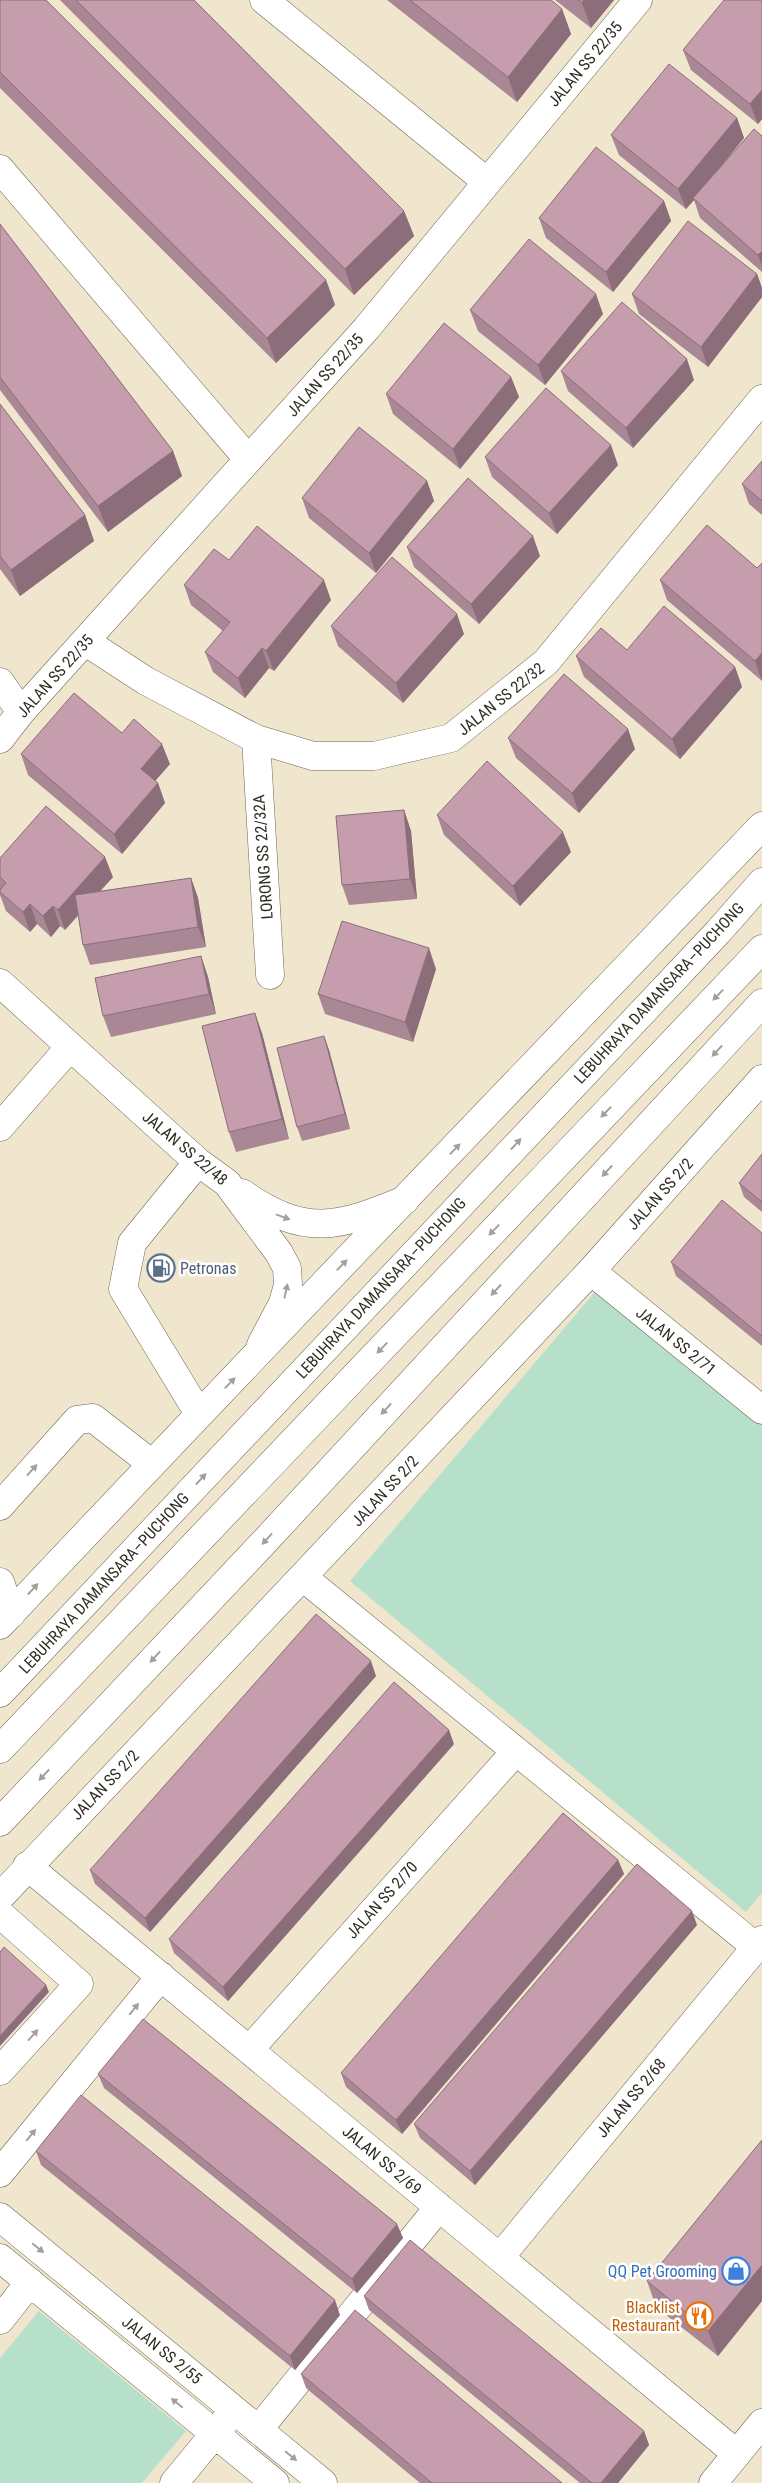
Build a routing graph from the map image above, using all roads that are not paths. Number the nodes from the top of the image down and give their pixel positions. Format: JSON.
{"nodes":[{"id":1,"x":264,"y":0,"type":"edge"},
{"id":2,"x":638,"y":0,"type":"edge"},
{"id":3,"x":0,"y":169,"type":"edge"},
{"id":4,"x":487,"y":182,"type":"junction"},
{"id":5,"x":762,"y":398,"type":"edge"},
{"id":6,"x":248,"y":459,"type":"junction"},
{"id":7,"x":86,"y":642,"type":"junction"},
{"id":8,"x":0,"y":682,"type":"edge"},
{"id":9,"x":22,"y":712,"type":"junction"},
{"id":10,"x":0,"y":739,"type":"edge"},
{"id":11,"x":256,"y":739,"type":"junction"},
{"id":12,"x":762,"y":826,"type":"edge"},
{"id":13,"x":762,"y":882,"type":"edge"},
{"id":14,"x":757,"y":954,"type":"edge"},
{"id":15,"x":270,"y":975,"type":"dead end"},
{"id":16,"x":0,"y":983,"type":"edge"},
{"id":17,"x":762,"y":1003,"type":"edge"},
{"id":18,"x":69,"y":1048,"type":"junction"},
{"id":19,"x":762,"y":1079,"type":"edge"},
{"id":20,"x":0,"y":1128,"type":"edge"},
{"id":21,"x":198,"y":1162,"type":"junction"},
{"id":22,"x":227,"y":1182,"type":"junction"},
{"id":23,"x":406,"y":1200,"type":"junction"},
{"id":24,"x":591,"y":1271,"type":"junction"},
{"id":25,"x":258,"y":1351,"type":"junction"},
{"id":26,"x":762,"y":1410,"type":"edge"},
{"id":27,"x":199,"y":1414,"type":"junction"},
{"id":28,"x":152,"y":1464,"type":"junction"},
{"id":29,"x":0,"y":1506,"type":"edge"},
{"id":30,"x":304,"y":1578,"type":"junction"},
{"id":31,"x":0,"y":1582,"type":"edge"},
{"id":32,"x":5,"y":1619,"type":"edge"},
{"id":33,"x":0,"y":1693,"type":"edge"},
{"id":34,"x":0,"y":1749,"type":"edge"},
{"id":35,"x":516,"y":1751,"type":"junction"},
{"id":36,"x":0,"y":1822,"type":"edge"},
{"id":37,"x":28,"y":1866,"type":"junction"},
{"id":38,"x":0,"y":1897,"type":"edge"},
{"id":39,"x":0,"y":1914,"type":"edge"},
{"id":40,"x":759,"y":1944,"type":"edge"},
{"id":41,"x":161,"y":1976,"type":"junction"},
{"id":42,"x":249,"y":2050,"type":"junction"},
{"id":43,"x":0,"y":2071,"type":"edge"},
{"id":44,"x":0,"y":2173,"type":"edge"},
{"id":45,"x":439,"y":2207,"type":"junction"},
{"id":46,"x":0,"y":2217,"type":"edge"},
{"id":47,"x":500,"y":2257,"type":"junction"},
{"id":48,"x":0,"y":2258,"type":"edge"},
{"id":49,"x":30,"y":2282,"type":"junction"},
{"id":50,"x":0,"y":2320,"type":"edge"},
{"id":51,"x":234,"y":2410,"type":"junction"},
{"id":52,"x":762,"y":2423,"type":"edge"},
{"id":53,"x":258,"y":2430,"type":"junction"},
{"id":54,"x":214,"y":2434,"type":"junction"},
{"id":55,"x":737,"y":2454,"type":"junction"},
{"id":56,"x":174,"y":2483,"type":"edge"},
{"id":57,"x":275,"y":2483,"type":"edge"},
{"id":58,"x":323,"y":2483,"type":"edge"},
{"id":59,"x":713,"y":2483,"type":"edge"}],
"edges":[{"from":1,"to":4,"type":"main road"},
{"from":2,"to":4,"type":"main road","name":"JALAN SS 22/35"},
{"from":3,"to":6,"type":"main road"},
{"from":4,"to":6,"type":"main road","name":"JALAN SS 22/35"},
{"from":5,"to":11,"type":"main road","name":"JALAN SS 22/32"},
{"from":6,"to":7,"type":"main road","name":"JALAN SS 22/35"},
{"from":7,"to":9,"type":"main road","name":"JALAN SS 22/35"},
{"from":7,"to":11,"type":"main road","name":"JALAN SS 22/32"},
{"from":8,"to":9,"type":"main road"},
{"from":9,"to":10,"type":"main road","name":"JALAN SS 22/35"},
{"from":11,"to":15,"type":"main road","name":"LORONG SS 22/32A"},
{"from":23,"to":12,"type":"main road","one_way":true},
{"from":33,"to":13,"type":"main road","name":"LEBUHRAYA DAMANSARA–PUCHONG","one_way":true},
{"from":14,"to":34,"type":"main road","one_way":true},
{"from":16,"to":18,"type":"main road","name":"JALAN SS 22/48"},
{"from":17,"to":36,"type":"main road","one_way":true},
{"from":18,"to":20,"type":"main road"},
{"from":18,"to":21,"type":"main road","name":"JALAN SS 22/48"},
{"from":19,"to":24,"type":"main road","name":"JALAN SS 2/2"},
{"from":21,"to":22,"type":"main road","name":"JALAN SS 22/48"},
{"from":21,"to":27,"type":"main road"},
{"from":22,"to":23,"type":"main road","one_way":true},
{"from":25,"to":22,"type":"main road","name":"JALAN SS 22/48","one_way":true},
{"from":25,"to":23,"type":"main road","one_way":true},
{"from":24,"to":26,"type":"main road","name":"JALAN SS 2/71"},
{"from":24,"to":30,"type":"main road","name":"JALAN SS 2/2"},
{"from":27,"to":25,"type":"main road","one_way":true},
{"from":27,"to":28,"type":"main road"},
{"from":29,"to":28,"type":"main road","one_way":true},
{"from":32,"to":28,"type":"main road","one_way":true},
{"from":30,"to":35,"type":"main road"},
{"from":30,"to":37,"type":"main road","name":"JALAN SS 2/2"},
{"from":31,"to":32,"type":"main road"},
{"from":35,"to":40,"type":"main road"},
{"from":35,"to":42,"type":"main road","name":"JALAN SS 2/70"},
{"from":37,"to":38,"type":"main road","name":"JALAN SS 2/2"},
{"from":37,"to":41,"type":"main road","name":"JALAN SS 2/69"},
{"from":43,"to":39,"type":"main road","one_way":true},
{"from":40,"to":47,"type":"main road","name":"JALAN SS 2/68"},
{"from":41,"to":42,"type":"main road","name":"JALAN SS 2/69"},
{"from":44,"to":41,"type":"main road","one_way":true},
{"from":42,"to":45,"type":"main road","name":"JALAN SS 2/69"},
{"from":45,"to":47,"type":"main road","name":"JALAN SS 2/69"},
{"from":45,"to":53,"type":"main road"},
{"from":46,"to":51,"type":"main road","name":"JALAN SS 2/55","one_way":true},
{"from":47,"to":55,"type":"main road","name":"JALAN SS 2/69"},
{"from":48,"to":49,"type":"main road","name":"JALAN SS 2/55"},
{"from":49,"to":50,"type":"main road"},
{"from":54,"to":49,"type":"main road","name":"JALAN SS 2/55","one_way":true},
{"from":51,"to":53,"type":"main road","name":"JALAN SS 2/55"},
{"from":51,"to":54,"type":"main road"},
{"from":52,"to":55,"type":"main road"},
{"from":53,"to":58,"type":"main road","name":"JALAN SS 2/55","one_way":true},
{"from":54,"to":56,"type":"main road"},
{"from":54,"to":57,"type":"main road","name":"JALAN SS 2/55"},
{"from":55,"to":59,"type":"main road"}]}
